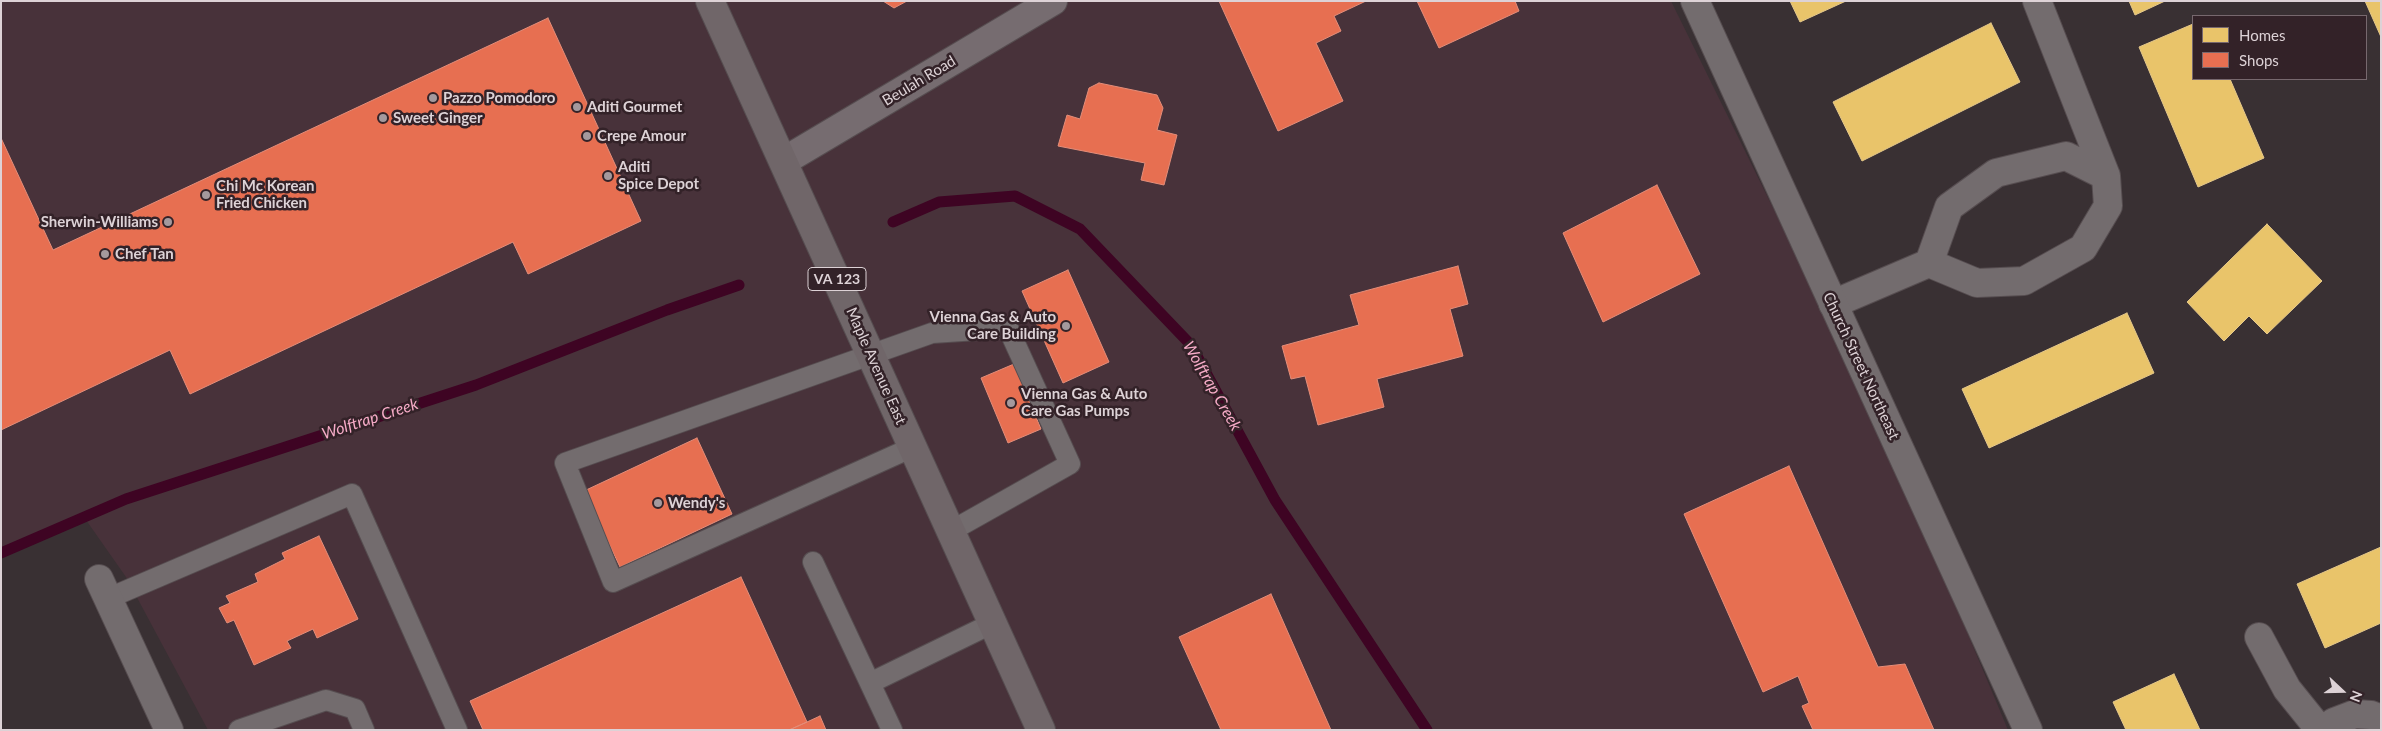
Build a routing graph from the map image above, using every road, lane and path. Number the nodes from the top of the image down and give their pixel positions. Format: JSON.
{"nodes":[{"id":1,"x":710,"y":1,"type":"edge"},
{"id":2,"x":1054,"y":1,"type":"edge"},
{"id":3,"x":1695,"y":1,"type":"edge"},
{"id":4,"x":2037,"y":1,"type":"edge"},
{"id":5,"x":784,"y":161,"type":"junction"},
{"id":6,"x":2106,"y":176,"type":"junction"},
{"id":7,"x":1928,"y":263,"type":"junction"},
{"id":8,"x":1833,"y":304,"type":"junction"},
{"id":9,"x":870,"y":354,"type":"junction"},
{"id":10,"x":913,"y":447,"type":"junction"},
{"id":11,"x":951,"y":531,"type":"junction"},
{"id":12,"x":813,"y":562,"type":"dead end"},
{"id":13,"x":104,"y":589,"type":"joint"},
{"id":14,"x":993,"y":623,"type":"junction"},
{"id":15,"x":2259,"y":637,"type":"dead end"},
{"id":16,"x":870,"y":683,"type":"junction"},
{"id":17,"x":2381,"y":719,"type":"edge"},
{"id":18,"x":169,"y":730,"type":"edge"},
{"id":19,"x":239,"y":730,"type":"edge"},
{"id":20,"x":364,"y":730,"type":"edge"},
{"id":21,"x":456,"y":730,"type":"edge"},
{"id":22,"x":892,"y":730,"type":"edge"},
{"id":23,"x":1041,"y":730,"type":"edge"},
{"id":24,"x":2028,"y":730,"type":"edge"},
{"id":25,"x":2322,"y":730,"type":"edge"}],
"edges":[{"from":1,"to":5,"type":"main road","name":"Maple Avenue East","number":"VA 123"},
{"from":2,"to":5,"type":"main road","name":"Beulah Road"},
{"from":3,"to":8,"type":"street","name":"Church Street Northeast"},
{"from":4,"to":6,"type":"street"},
{"from":5,"to":9,"type":"main road","name":"Maple Avenue East","number":"VA 123"},
{"from":6,"to":7,"type":"street"},
{"from":6,"to":7,"type":"street"},
{"from":7,"to":8,"type":"street"},
{"from":8,"to":24,"type":"street","name":"Church Street Northeast"},
{"from":9,"to":10,"type":"main road","name":"Maple Avenue East","number":"VA 123"},
{"from":9,"to":10,"type":"lane"},
{"from":9,"to":11,"type":"lane"},
{"from":10,"to":11,"type":"main road","name":"Maple Avenue East","number":"VA 123"},
{"from":11,"to":14,"type":"main road","name":"Maple Avenue East","number":"VA 123"},
{"from":12,"to":16,"type":"lane"},
{"from":13,"to":18,"type":"street"},
{"from":13,"to":21,"type":"lane"},
{"from":14,"to":16,"type":"lane"},
{"from":14,"to":23,"type":"main road","name":"Maple Avenue East","number":"VA 123"},
{"from":15,"to":25,"type":"street"},
{"from":16,"to":22,"type":"lane"},
{"from":17,"to":25,"type":"street"},
{"from":19,"to":20,"type":"lane"}]}
